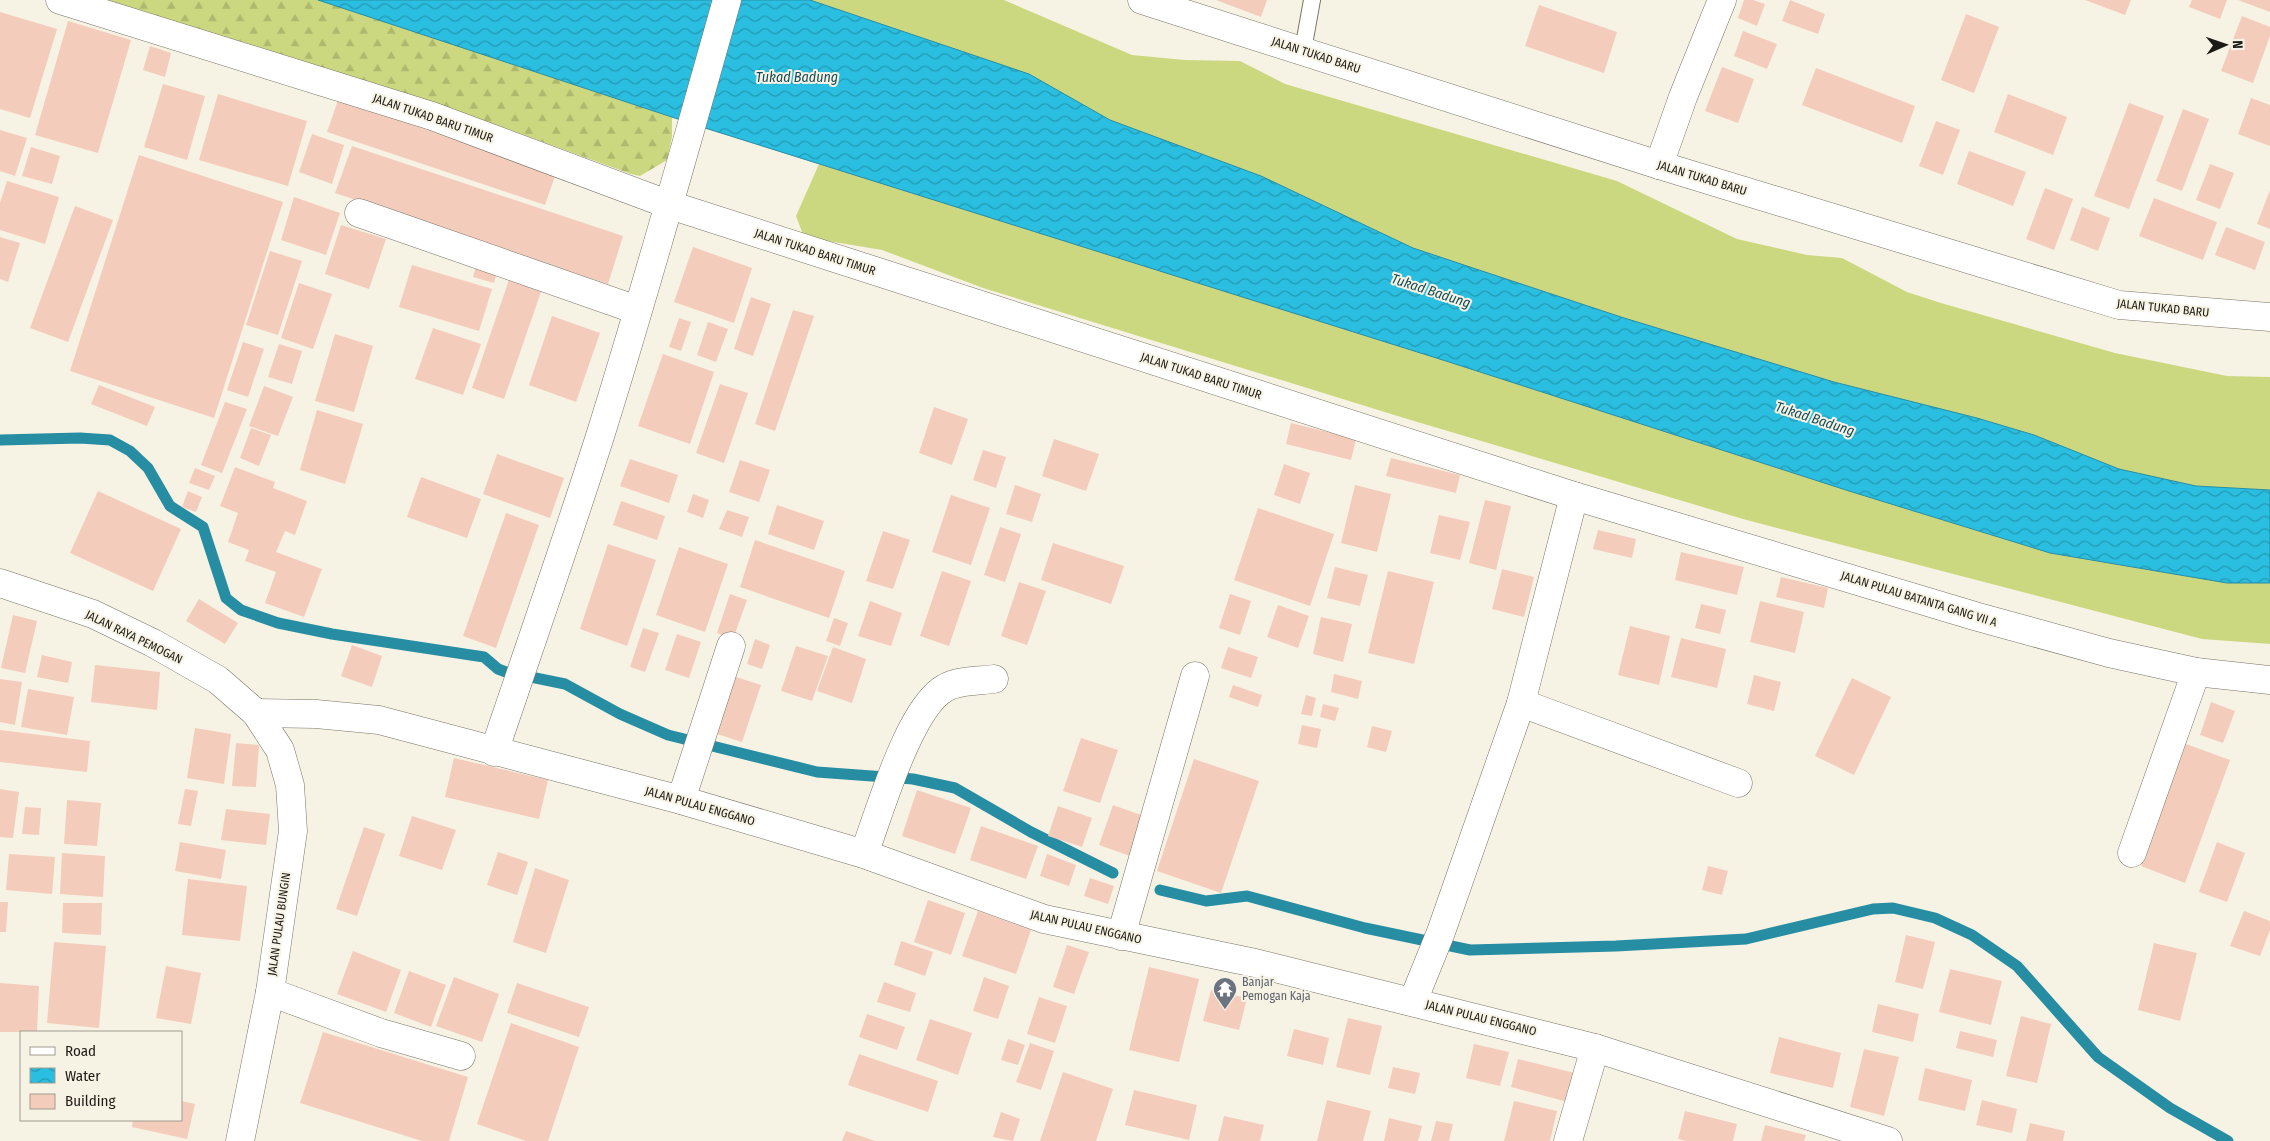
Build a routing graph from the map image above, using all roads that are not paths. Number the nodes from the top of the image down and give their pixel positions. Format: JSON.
{"nodes":[{"id":1,"x":60,"y":0,"type":"edge"},
{"id":2,"x":727,"y":0,"type":"edge"},
{"id":3,"x":1142,"y":0,"type":"edge"},
{"id":4,"x":1312,"y":0,"type":"edge"},
{"id":5,"x":1722,"y":0,"type":"edge"},
{"id":6,"x":1304,"y":50,"type":"junction"},
{"id":7,"x":1659,"y":165,"type":"junction"},
{"id":8,"x":670,"y":205,"type":"junction"},
{"id":9,"x":358,"y":214,"type":"dead end"},
{"id":10,"x":637,"y":310,"type":"junction"},
{"id":11,"x":2270,"y":317,"type":"edge"},
{"id":12,"x":1574,"y":496,"type":"junction"},
{"id":13,"x":0,"y":583,"type":"edge"},
{"id":14,"x":731,"y":646,"type":"dead end"},
{"id":15,"x":2196,"y":672,"type":"junction"},
{"id":16,"x":1195,"y":676,"type":"dead end"},
{"id":17,"x":994,"y":679,"type":"dead end"},
{"id":18,"x":2270,"y":680,"type":"edge"},
{"id":19,"x":1521,"y":703,"type":"junction"},
{"id":20,"x":256,"y":713,"type":"junction"},
{"id":21,"x":494,"y":752,"type":"junction"},
{"id":22,"x":1738,"y":783,"type":"dead end"},
{"id":23,"x":681,"y":800,"type":"junction"},
{"id":24,"x":2132,"y":852,"type":"dead end"},
{"id":25,"x":864,"y":854,"type":"junction"},
{"id":26,"x":1121,"y":936,"type":"junction"},
{"id":27,"x":270,"y":992,"type":"junction"},
{"id":28,"x":1413,"y":1001,"type":"junction"},
{"id":29,"x":1595,"y":1048,"type":"junction"},
{"id":30,"x":461,"y":1056,"type":"dead end"},
{"id":31,"x":240,"y":1141,"type":"edge"},
{"id":32,"x":1568,"y":1141,"type":"edge"},
{"id":33,"x":1888,"y":1141,"type":"edge"}],
"edges":[{"from":1,"to":8,"type":"street","name":"JALAN TUKAD BARU TIMUR"},
{"from":2,"to":8,"type":"street"},
{"from":3,"to":6,"type":"street","name":"JALAN TUKAD BARU"},
{"from":4,"to":6,"type":"lane"},
{"from":5,"to":7,"type":"street"},
{"from":6,"to":7,"type":"street","name":"JALAN TUKAD BARU"},
{"from":7,"to":11,"type":"street","name":"JALAN TUKAD BARU"},
{"from":8,"to":10,"type":"street"},
{"from":8,"to":12,"type":"street","name":"JALAN TUKAD BARU TIMUR"},
{"from":9,"to":10,"type":"street"},
{"from":10,"to":21,"type":"street"},
{"from":12,"to":15,"type":"street","name":"JALAN PULAU BATANTA GANG VII A"},
{"from":12,"to":19,"type":"street"},
{"from":13,"to":20,"type":"street","name":"JALAN RAYA PEMOGAN"},
{"from":14,"to":23,"type":"street"},
{"from":15,"to":18,"type":"street","name":"JALAN PULAU BATANTA GANG VII A"},
{"from":15,"to":24,"type":"street"},
{"from":16,"to":26,"type":"street"},
{"from":17,"to":25,"type":"street"},
{"from":19,"to":22,"type":"street"},
{"from":19,"to":28,"type":"street"},
{"from":20,"to":21,"type":"street","name":"JALAN PULAU ENGGANO"},
{"from":20,"to":27,"type":"street","name":"JALAN PULAU BUNGIN"},
{"from":21,"to":23,"type":"street","name":"JALAN PULAU ENGGANO"},
{"from":23,"to":25,"type":"street","name":"JALAN PULAU ENGGANO"},
{"from":25,"to":26,"type":"street","name":"JALAN PULAU ENGGANO"},
{"from":26,"to":28,"type":"street","name":"JALAN PULAU ENGGANO"},
{"from":27,"to":30,"type":"street"},
{"from":27,"to":31,"type":"street","name":"JALAN PULAU BUNGIN"},
{"from":28,"to":29,"type":"street","name":"JALAN PULAU ENGGANO"},
{"from":29,"to":32,"type":"street"},
{"from":29,"to":33,"type":"street","name":"JALAN PULAU ENGGANO"}]}
